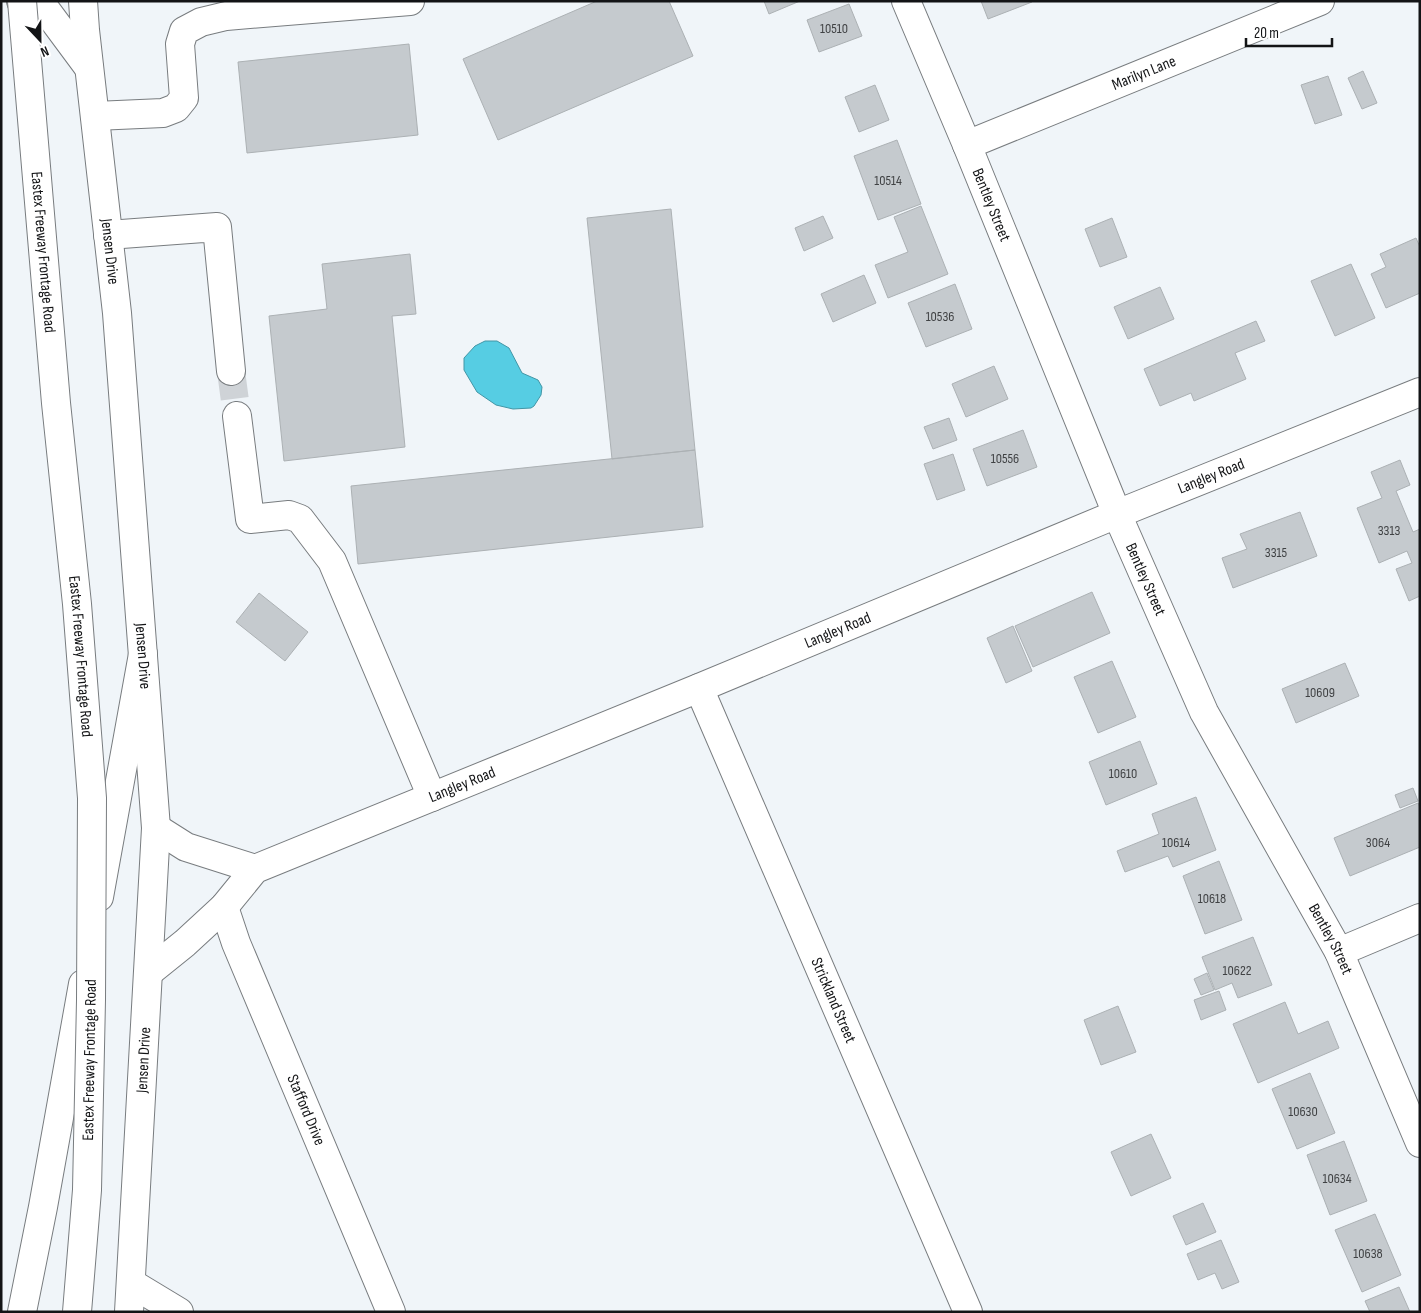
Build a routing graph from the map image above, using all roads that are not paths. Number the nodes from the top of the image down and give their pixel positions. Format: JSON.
{"nodes":[{"id":1,"x":10,"y":1,"type":"edge"},
{"id":2,"x":21,"y":1,"type":"edge"},
{"id":3,"x":83,"y":1,"type":"edge"},
{"id":4,"x":906,"y":1,"type":"edge"},
{"id":5,"x":1320,"y":1,"type":"edge"},
{"id":6,"x":408,"y":2,"type":"edge"},
{"id":7,"x":90,"y":69,"type":"junction"},
{"id":8,"x":30,"y":107,"type":"junction"},
{"id":9,"x":95,"y":116,"type":"junction"},
{"id":10,"x":968,"y":145,"type":"junction"},
{"id":11,"x":108,"y":235,"type":"junction"},
{"id":12,"x":231,"y":372,"type":"tunnel mouth"},
{"id":13,"x":1420,"y":392,"type":"edge"},
{"id":14,"x":237,"y":416,"type":"tunnel mouth"},
{"id":15,"x":1117,"y":514,"type":"junction"},
{"id":16,"x":143,"y":654,"type":"junction"},
{"id":17,"x":699,"y":688,"type":"junction"},
{"id":18,"x":432,"y":797,"type":"junction"},
{"id":19,"x":156,"y":828,"type":"junction"},
{"id":20,"x":255,"y":869,"type":"junction"},
{"id":21,"x":224,"y":907,"type":"junction"},
{"id":22,"x":1420,"y":918,"type":"edge"},
{"id":23,"x":1339,"y":952,"type":"junction"},
{"id":24,"x":148,"y":972,"type":"junction"},
{"id":25,"x":1420,"y":1142,"type":"edge"},
{"id":26,"x":131,"y":1283,"type":"junction"},
{"id":27,"x":22,"y":1312,"type":"edge"},
{"id":28,"x":77,"y":1312,"type":"edge"},
{"id":29,"x":129,"y":1312,"type":"edge"},
{"id":30,"x":179,"y":1312,"type":"edge"},
{"id":31,"x":391,"y":1312,"type":"edge"},
{"id":32,"x":968,"y":1312,"type":"edge"}],
"edges":[{"from":1,"to":8,"type":"main road","bridge":true},
{"from":2,"to":7,"type":"main road"},
{"from":2,"to":8,"type":"main road","name":"Eastex Freeway Frontage Road","bridge":true},
{"from":3,"to":7,"type":"main road","name":"Jensen Drive"},
{"from":4,"to":10,"type":"main road","name":"Bentley Street"},
{"from":5,"to":10,"type":"main road","name":"Marilyn Lane"},
{"from":6,"to":9,"type":"main road"},
{"from":7,"to":9,"type":"main road","name":"Jensen Drive"},
{"from":8,"to":28,"type":"main road","name":"Eastex Freeway Frontage Road","bridge":true},
{"from":9,"to":11,"type":"main road","name":"Jensen Drive"},
{"from":10,"to":15,"type":"main road","name":"Bentley Street"},
{"from":11,"to":12,"type":"main road"},
{"from":11,"to":16,"type":"main road","name":"Jensen Drive"},
{"from":13,"to":15,"type":"main road","name":"Langley Road"},
{"from":14,"to":18,"type":"main road"},
{"from":15,"to":17,"type":"main road","name":"Langley Road"},
{"from":15,"to":23,"type":"main road","name":"Bentley Street"},
{"from":16,"to":19,"type":"main road","name":"Jensen Drive"},
{"from":16,"to":27,"type":"main road"},
{"from":17,"to":18,"type":"main road","name":"Langley Road"},
{"from":17,"to":32,"type":"main road","name":"Strickland Street"},
{"from":18,"to":20,"type":"main road","name":"Langley Road"},
{"from":19,"to":20,"type":"main road"},
{"from":19,"to":24,"type":"main road","name":"Jensen Drive"},
{"from":20,"to":21,"type":"main road","name":"Langley Road"},
{"from":21,"to":24,"type":"main road","name":"Langley Road"},
{"from":21,"to":31,"type":"main road","name":"Stafford Drive"},
{"from":22,"to":23,"type":"main road"},
{"from":23,"to":25,"type":"main road","name":"Bentley Street"},
{"from":24,"to":26,"type":"main road","name":"Jensen Drive"},
{"from":26,"to":29,"type":"main road","name":"Jensen Drive"},
{"from":26,"to":30,"type":"main road"}]}
